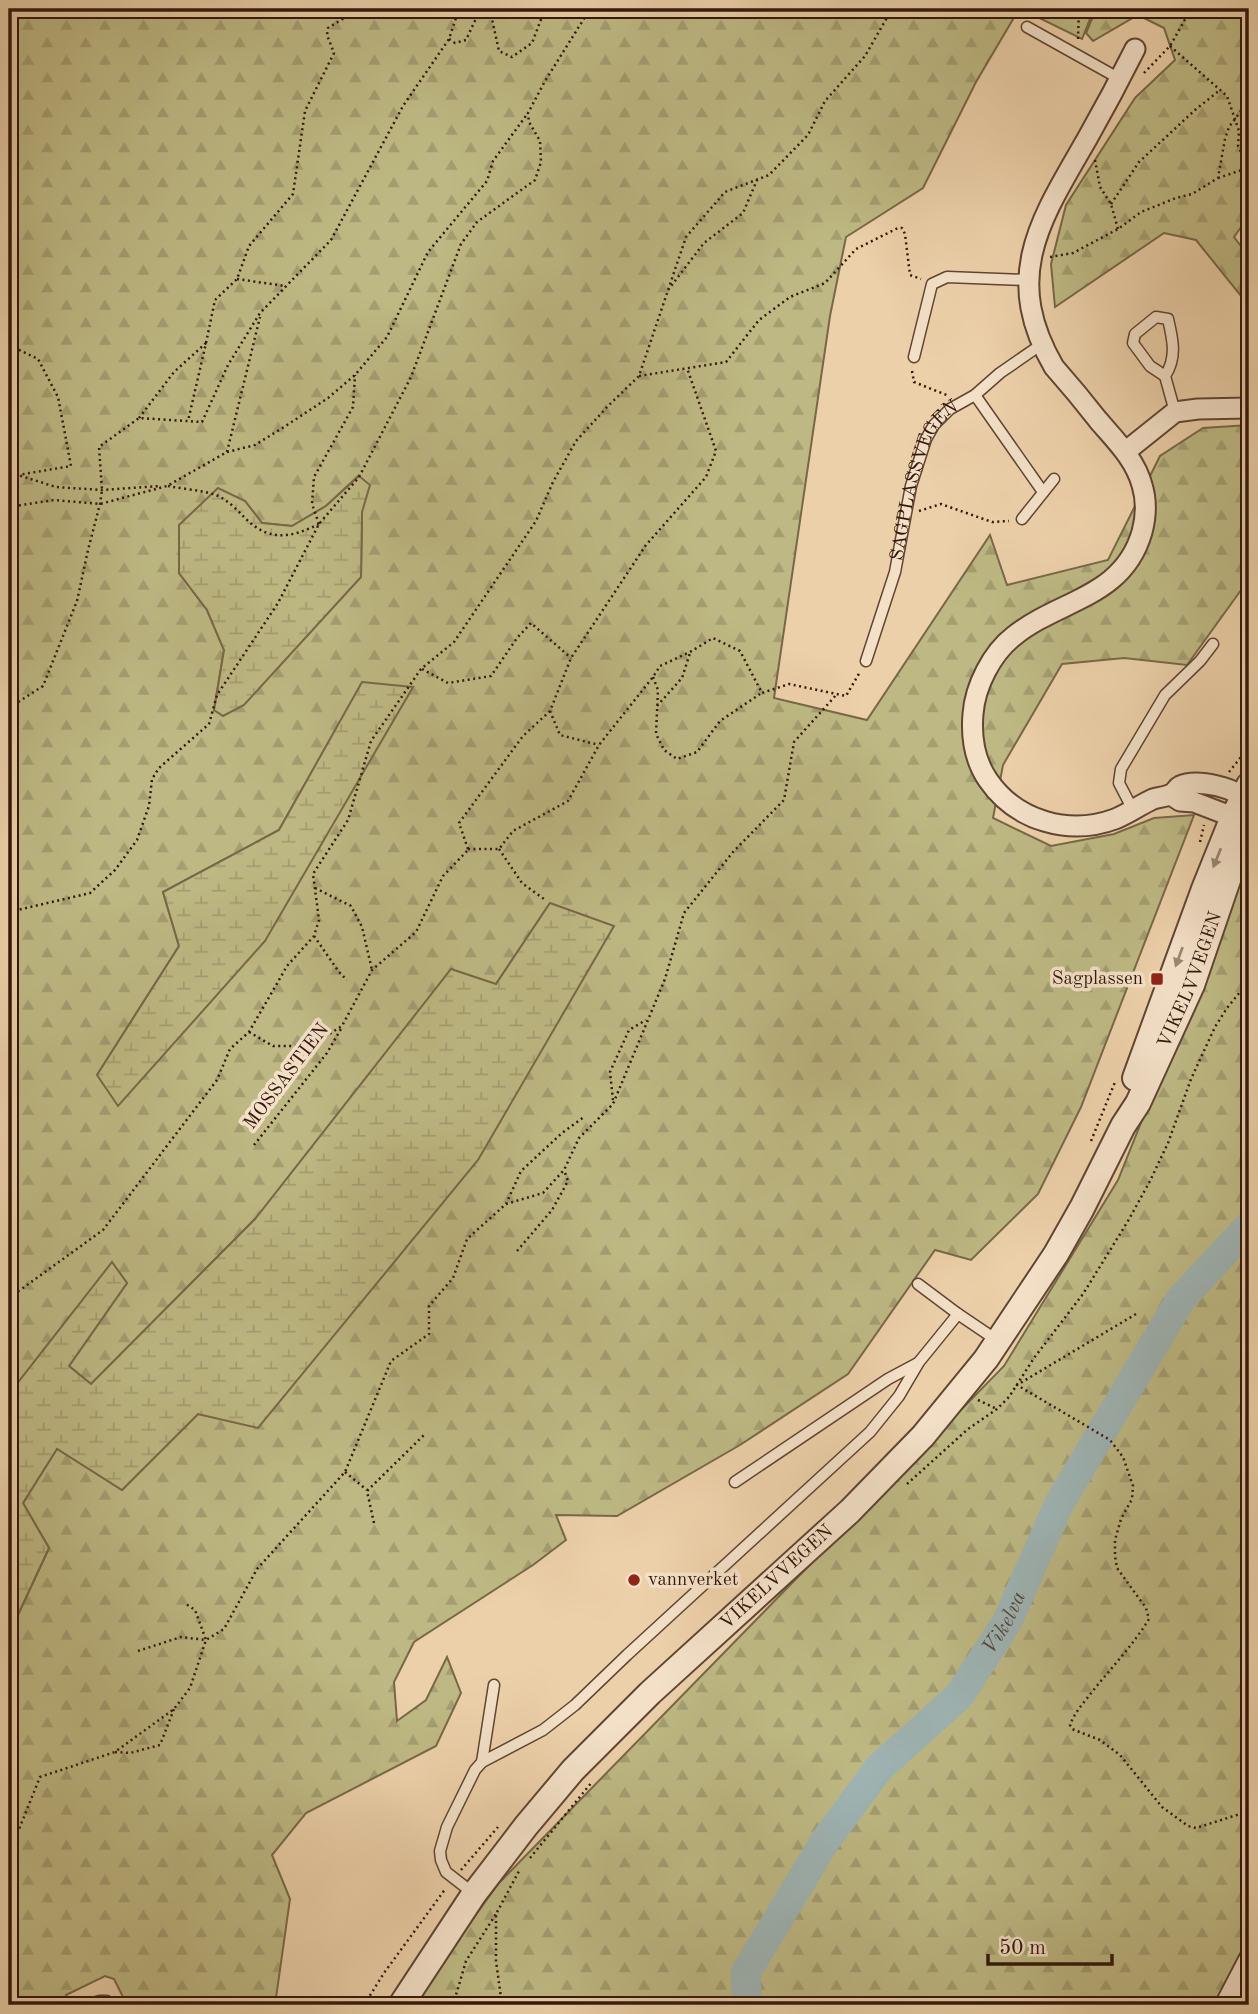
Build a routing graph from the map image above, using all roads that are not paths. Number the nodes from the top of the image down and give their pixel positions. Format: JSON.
{"nodes":[{"id":1,"x":1027,"y":27,"type":"dead end"},
{"id":2,"x":1135,"y":49,"type":"dead end"},
{"id":3,"x":1120,"y":79,"type":"junction"},
{"id":4,"x":1027,"y":280,"type":"junction"},
{"id":5,"x":1042,"y":344,"type":"junction"},
{"id":6,"x":914,"y":357,"type":"road end"},
{"id":7,"x":1164,"y":376,"type":"junction"},
{"id":8,"x":975,"y":395,"type":"junction"},
{"id":9,"x":1249,"y":408,"type":"edge"},
{"id":10,"x":1175,"y":412,"type":"junction"},
{"id":11,"x":1125,"y":452,"type":"junction"},
{"id":12,"x":1054,"y":479,"type":"dead end"},
{"id":13,"x":1043,"y":492,"type":"junction"},
{"id":14,"x":1022,"y":519,"type":"road end"},
{"id":15,"x":1213,"y":644,"type":"dead end"},
{"id":16,"x":866,"y":661,"type":"road end"},
{"id":17,"x":1246,"y":807,"type":"edge"},
{"id":18,"x":1133,"y":810,"type":"junction"},
{"id":19,"x":918,"y":1284,"type":"dead end"},
{"id":20,"x":958,"y":1314,"type":"junction"},
{"id":21,"x":999,"y":1342,"type":"junction"},
{"id":22,"x":919,"y":1362,"type":"junction"},
{"id":23,"x":735,"y":1482,"type":"dead end"},
{"id":24,"x":494,"y":1685,"type":"dead end"},
{"id":25,"x":482,"y":1762,"type":"junction"},
{"id":26,"x":474,"y":1894,"type":"junction"},
{"id":27,"x":1249,"y":1959,"type":"edge"},
{"id":28,"x":88,"y":2005,"type":"edge"},
{"id":29,"x":110,"y":2005,"type":"edge"},
{"id":30,"x":401,"y":2005,"type":"edge"},
{"id":31,"x":1225,"y":2005,"type":"edge"}],
"edges":[{"from":1,"to":3,"type":"lane"},
{"from":2,"to":3,"type":"street"},
{"from":3,"to":4,"type":"street"},
{"from":4,"to":5,"type":"street"},
{"from":4,"to":6,"type":"lane"},
{"from":5,"to":8,"type":"lane","name":"SAGPLASSVEGEN"},
{"from":5,"to":11,"type":"street"},
{"from":7,"to":7,"type":"lane"},
{"from":7,"to":10,"type":"lane"},
{"from":8,"to":13,"type":"lane"},
{"from":8,"to":16,"type":"lane","name":"SAGPLASSVEGEN"},
{"from":9,"to":10,"type":"street"},
{"from":10,"to":11,"type":"street"},
{"from":11,"to":18,"type":"street"},
{"from":12,"to":13,"type":"lane"},
{"from":13,"to":14,"type":"lane"},
{"from":15,"to":18,"type":"lane"},
{"from":17,"to":18,"type":"street"},
{"from":17,"to":21,"type":"street","name":"VIKELVVEGEN"},
{"from":19,"to":20,"type":"lane"},
{"from":20,"to":21,"type":"lane"},
{"from":20,"to":22,"type":"lane"},
{"from":21,"to":26,"type":"street","name":"VIKELVVEGEN"},
{"from":22,"to":23,"type":"lane"},
{"from":22,"to":25,"type":"lane"},
{"from":24,"to":25,"type":"lane"},
{"from":25,"to":26,"type":"lane"},
{"from":26,"to":30,"type":"street","name":"VIKELVVEGEN"},
{"from":27,"to":31,"type":"street"},
{"from":28,"to":29,"type":"lane"}]}
